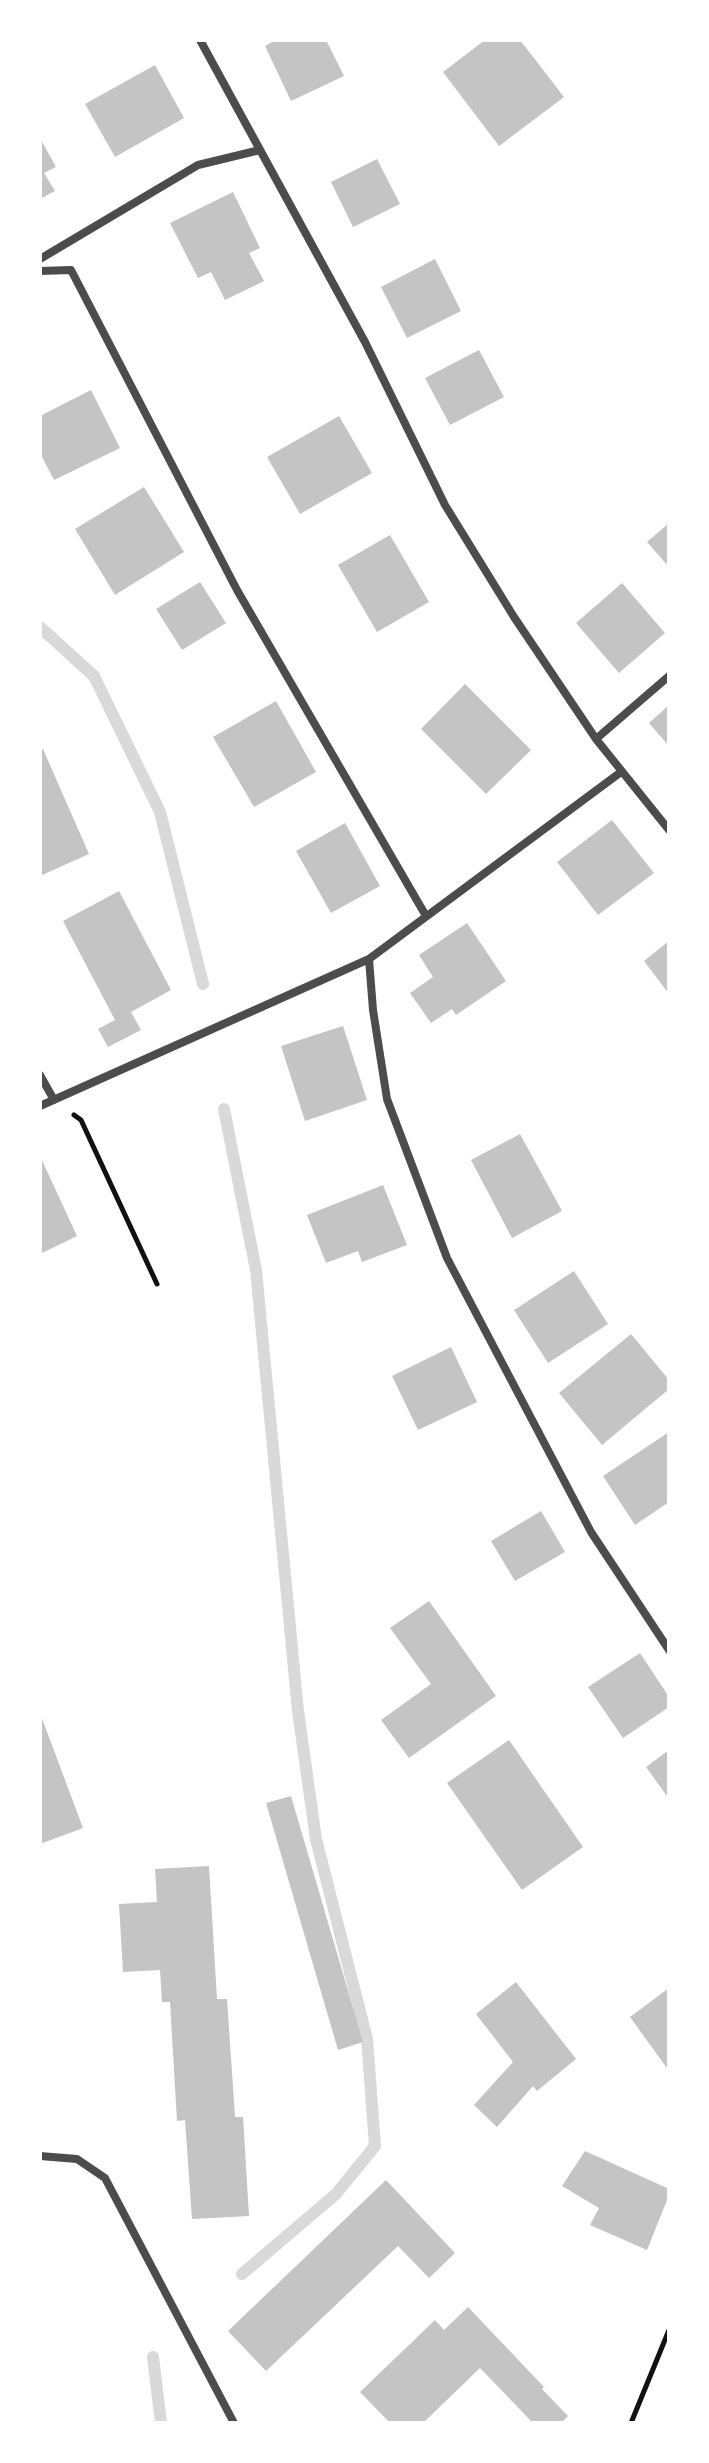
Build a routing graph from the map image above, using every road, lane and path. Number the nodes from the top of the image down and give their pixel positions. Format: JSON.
{"nodes":[{"id":1,"x":200,"y":40,"type":"edge"},
{"id":2,"x":260,"y":150,"type":"junction"},
{"id":3,"x":40,"y":259,"type":"edge"},
{"id":4,"x":40,"y":271,"type":"edge"},
{"id":5,"x":669,"y":676,"type":"edge"},
{"id":6,"x":596,"y":739,"type":"junction"},
{"id":7,"x":621,"y":772,"type":"junction"},
{"id":8,"x":669,"y":830,"type":"edge"},
{"id":9,"x":426,"y":916,"type":"junction"},
{"id":10,"x":369,"y":959,"type":"junction"},
{"id":11,"x":40,"y":1075,"type":"edge"},
{"id":12,"x":54,"y":1100,"type":"junction"},
{"id":13,"x":40,"y":1106,"type":"edge"},
{"id":14,"x":157,"y":1284,"type":"dead end"},
{"id":15,"x":669,"y":1650,"type":"edge"},
{"id":16,"x":40,"y":2156,"type":"edge"},
{"id":17,"x":669,"y":2330,"type":"edge"},
{"id":18,"x":234,"y":2423,"type":"edge"},
{"id":19,"x":631,"y":2423,"type":"edge"}],
"edges":[{"from":1,"to":2,"type":"street"},
{"from":2,"to":3,"type":"street"},
{"from":2,"to":6,"type":"street"},
{"from":4,"to":9,"type":"street"},
{"from":5,"to":6,"type":"street"},
{"from":6,"to":7,"type":"street"},
{"from":7,"to":8,"type":"street"},
{"from":7,"to":9,"type":"street"},
{"from":9,"to":10,"type":"street"},
{"from":10,"to":12,"type":"street"},
{"from":10,"to":15,"type":"street"},
{"from":11,"to":12,"type":"street"},
{"from":12,"to":13,"type":"street"},
{"from":12,"to":14,"type":"path"},
{"from":16,"to":18,"type":"street"},
{"from":17,"to":19,"type":"path"}]}
